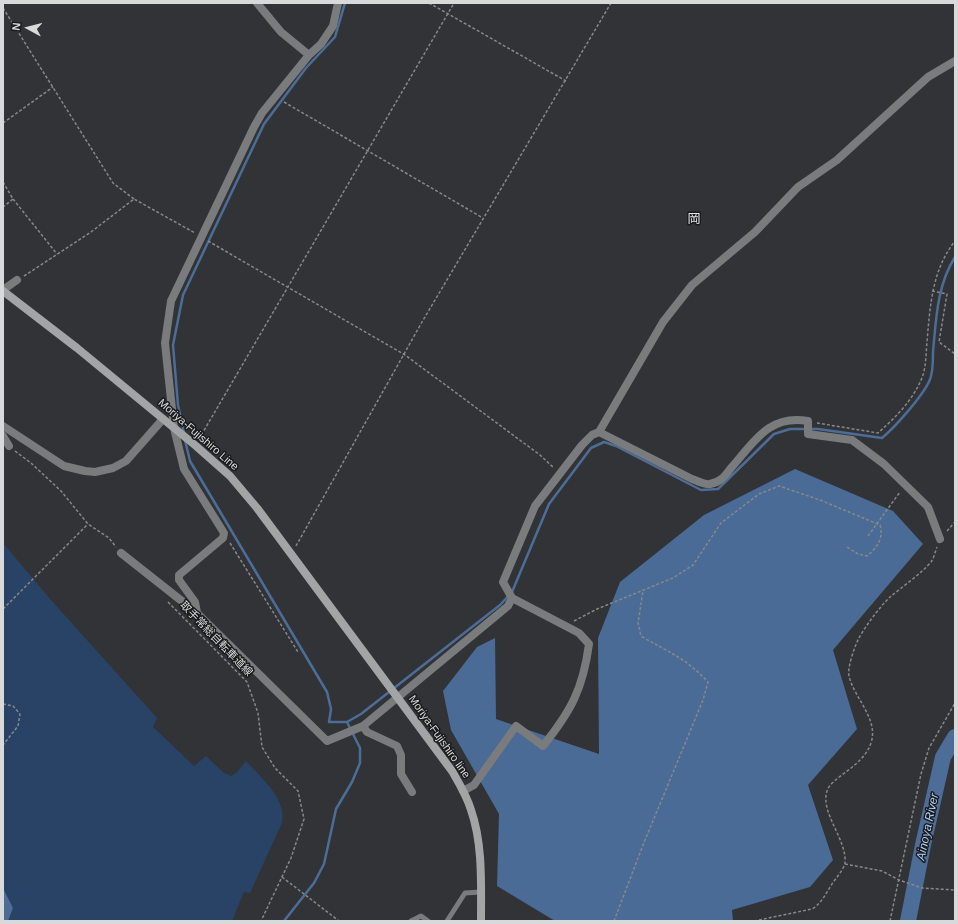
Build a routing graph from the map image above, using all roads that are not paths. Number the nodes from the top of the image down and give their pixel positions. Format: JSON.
{"nodes":[{"id":1,"x":257,"y":3,"type":"edge"},
{"id":2,"x":338,"y":3,"type":"edge"},
{"id":3,"x":309,"y":55,"type":"junction"},
{"id":4,"x":955,"y":61,"type":"edge"},
{"id":5,"x":17,"y":280,"type":"road end"},
{"id":6,"x":3,"y":290,"type":"edge"},
{"id":7,"x":163,"y":419,"type":"junction"},
{"id":8,"x":3,"y":426,"type":"edge"},
{"id":9,"x":175,"y":429,"type":"junction"},
{"id":10,"x":599,"y":432,"type":"junction"},
{"id":11,"x":3,"y":436,"type":"edge"},
{"id":12,"x":8,"y":446,"type":"road end"},
{"id":13,"x":940,"y":538,"type":"road end"},
{"id":14,"x":122,"y":553,"type":"road end"},
{"id":15,"x":512,"y":598,"type":"junction"},
{"id":16,"x":197,"y":613,"type":"junction"},
{"id":17,"x":389,"y":686,"type":"joint"},
{"id":18,"x":396,"y":696,"type":"junction"},
{"id":19,"x":360,"y":727,"type":"junction"},
{"id":20,"x":463,"y":791,"type":"junction"},
{"id":21,"x":412,"y":792,"type":"dead end"},
{"id":22,"x":481,"y":892,"type":"junction"},
{"id":23,"x":411,"y":921,"type":"edge"},
{"id":24,"x":428,"y":921,"type":"edge"},
{"id":25,"x":447,"y":921,"type":"edge"},
{"id":26,"x":481,"y":921,"type":"edge"}],
"edges":[{"from":1,"to":3,"type":"street"},
{"from":2,"to":3,"type":"street"},
{"from":3,"to":9,"type":"street"},
{"from":4,"to":10,"type":"street"},
{"from":5,"to":6,"type":"street"},
{"from":6,"to":7,"type":"main road","name":"Moriya-Fujishiro Line"},
{"from":7,"to":8,"type":"street"},
{"from":7,"to":9,"type":"main road","name":"Moriya-Fujishiro Line"},
{"from":9,"to":16,"type":"street"},
{"from":9,"to":17,"type":"main road","name":"Moriya-Fujishiro Line"},
{"from":10,"to":13,"type":"street"},
{"from":10,"to":15,"type":"street"},
{"from":11,"to":12,"type":"street"},
{"from":14,"to":16,"type":"street"},
{"from":15,"to":18,"type":"street"},
{"from":15,"to":20,"type":"street"},
{"from":16,"to":19,"type":"street"},
{"from":17,"to":18,"type":"main road","name":"Moriya-Fujishiro line"},
{"from":18,"to":19,"type":"street"},
{"from":18,"to":20,"type":"main road","name":"Moriya-Fujishiro line"},
{"from":19,"to":21,"type":"street"},
{"from":20,"to":22,"type":"main road","name":"Moriya-Fujishiro line"},
{"from":22,"to":25,"type":"lane"},
{"from":22,"to":26,"type":"main road","name":"Moriya-Fujishiro line"},
{"from":23,"to":24,"type":"lane"}]}
